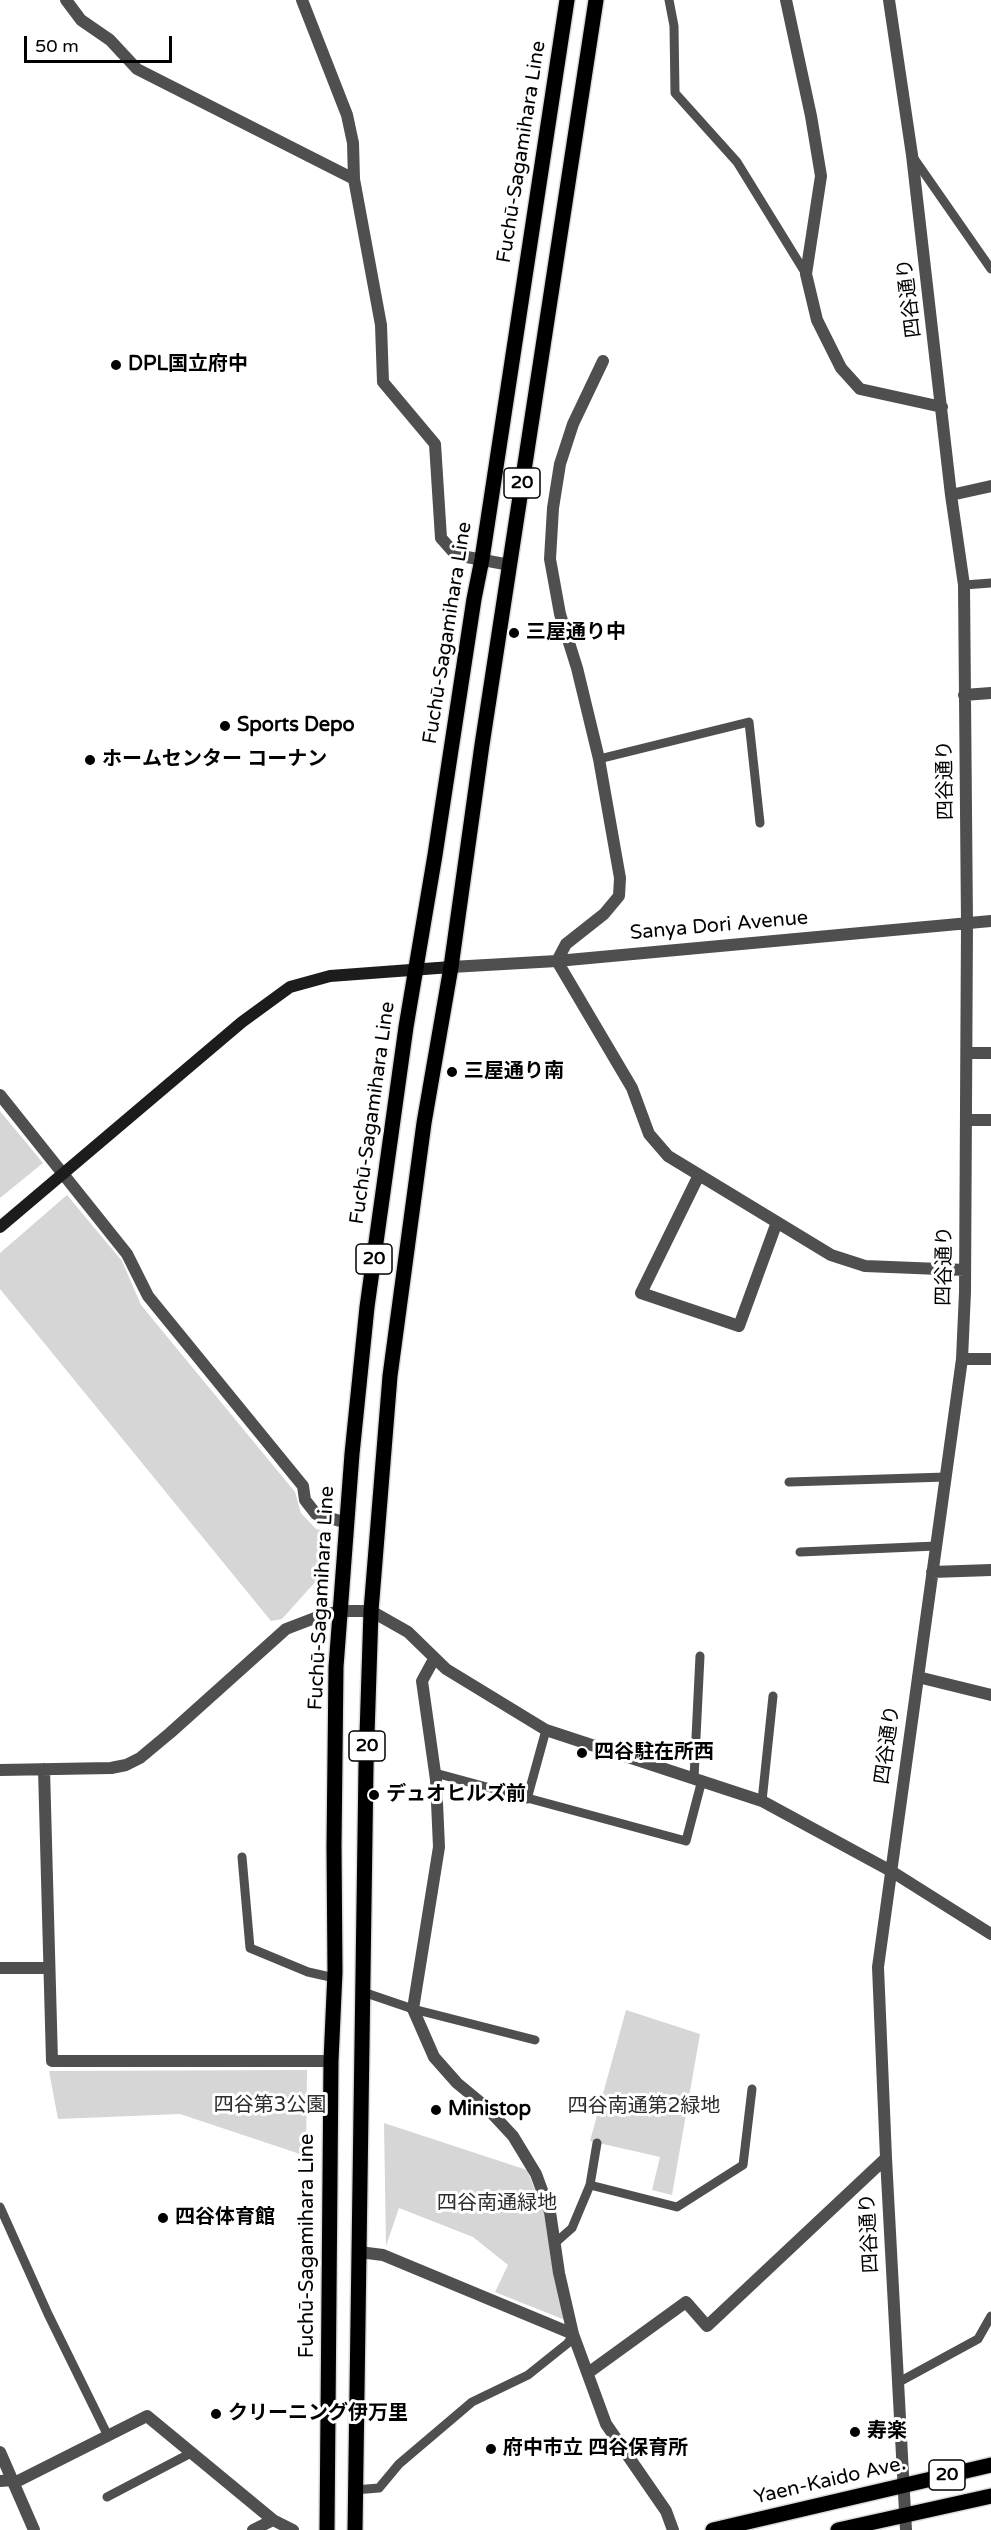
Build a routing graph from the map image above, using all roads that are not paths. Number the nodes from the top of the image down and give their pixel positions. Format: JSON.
{"nodes":[{"id":1,"x":66,"y":0,"type":"edge"},
{"id":2,"x":302,"y":0,"type":"edge"},
{"id":3,"x":567,"y":0,"type":"edge"},
{"id":4,"x":596,"y":0,"type":"edge"},
{"id":5,"x":669,"y":0,"type":"edge"},
{"id":6,"x":786,"y":0,"type":"edge"},
{"id":7,"x":889,"y":0,"type":"edge"},
{"id":8,"x":912,"y":155,"type":"junction"},
{"id":9,"x":354,"y":179,"type":"junction"},
{"id":10,"x":991,"y":268,"type":"edge"},
{"id":11,"x":806,"y":274,"type":"junction"},
{"id":12,"x":603,"y":361,"type":"dead end"},
{"id":13,"x":942,"y":407,"type":"junction"},
{"id":14,"x":991,"y":486,"type":"edge"},
{"id":15,"x":951,"y":495,"type":"junction"},
{"id":16,"x":482,"y":559,"type":"junction"},
{"id":17,"x":510,"y":566,"type":"junction"},
{"id":18,"x":991,"y":583,"type":"edge"},
{"id":19,"x":964,"y":585,"type":"junction"},
{"id":20,"x":991,"y":693,"type":"edge"},
{"id":21,"x":964,"y":695,"type":"junction"},
{"id":22,"x":599,"y":759,"type":"junction"},
{"id":23,"x":760,"y":823,"type":"dead end"},
{"id":24,"x":991,"y":921,"type":"edge"},
{"id":25,"x":967,"y":923,"type":"junction"},
{"id":26,"x":557,"y":961,"type":"junction"},
{"id":27,"x":451,"y":966,"type":"junction"},
{"id":28,"x":415,"y":971,"type":"junction"},
{"id":29,"x":967,"y":1053,"type":"junction"},
{"id":30,"x":991,"y":1053,"type":"edge"},
{"id":31,"x":0,"y":1095,"type":"edge"},
{"id":32,"x":966,"y":1120,"type":"junction"},
{"id":33,"x":991,"y":1120,"type":"edge"},
{"id":34,"x":64,"y":1174,"type":"junction"},
{"id":35,"x":699,"y":1175,"type":"junction"},
{"id":36,"x":777,"y":1222,"type":"junction"},
{"id":37,"x":0,"y":1227,"type":"edge"},
{"id":38,"x":965,"y":1270,"type":"junction"},
{"id":39,"x":962,"y":1359,"type":"junction"},
{"id":40,"x":991,"y":1359,"type":"edge"},
{"id":41,"x":946,"y":1477,"type":"junction"},
{"id":42,"x":789,"y":1482,"type":"dead end"},
{"id":43,"x":347,"y":1523,"type":"junction"},
{"id":44,"x":936,"y":1546,"type":"junction"},
{"id":45,"x":800,"y":1552,"type":"dead end"},
{"id":46,"x":991,"y":1570,"type":"edge"},
{"id":47,"x":932,"y":1572,"type":"junction"},
{"id":48,"x":340,"y":1611,"type":"junction"},
{"id":49,"x":371,"y":1611,"type":"junction"},
{"id":50,"x":700,"y":1656,"type":"dead end"},
{"id":51,"x":434,"y":1659,"type":"junction"},
{"id":52,"x":918,"y":1677,"type":"junction"},
{"id":53,"x":991,"y":1695,"type":"edge"},
{"id":54,"x":773,"y":1696,"type":"dead end"},
{"id":55,"x":546,"y":1730,"type":"junction"},
{"id":56,"x":44,"y":1769,"type":"junction"},
{"id":57,"x":0,"y":1770,"type":"edge"},
{"id":58,"x":435,"y":1773,"type":"junction"},
{"id":59,"x":698,"y":1779,"type":"junction"},
{"id":60,"x":527,"y":1799,"type":"junction"},
{"id":61,"x":762,"y":1801,"type":"junction"},
{"id":62,"x":242,"y":1857,"type":"dead end"},
{"id":63,"x":891,"y":1871,"type":"junction"},
{"id":64,"x":991,"y":1934,"type":"edge"},
{"id":65,"x":0,"y":1968,"type":"edge"},
{"id":66,"x":48,"y":1968,"type":"junction"},
{"id":67,"x":364,"y":1971,"type":"junction"},
{"id":68,"x":335,"y":1975,"type":"junction"},
{"id":69,"x":363,"y":1992,"type":"junction"},
{"id":70,"x":413,"y":2009,"type":"junction"},
{"id":71,"x":535,"y":2040,"type":"dead end"},
{"id":72,"x":330,"y":2061,"type":"junction"},
{"id":73,"x":752,"y":2089,"type":"dead end"},
{"id":74,"x":597,"y":2143,"type":"dead end"},
{"id":75,"x":886,"y":2158,"type":"junction"},
{"id":76,"x":590,"y":2185,"type":"junction"},
{"id":77,"x":0,"y":2206,"type":"edge"},
{"id":78,"x":555,"y":2244,"type":"junction"},
{"id":79,"x":359,"y":2252,"type":"junction"},
{"id":80,"x":991,"y":2316,"type":"edge"},
{"id":81,"x":573,"y":2334,"type":"junction"},
{"id":82,"x":588,"y":2373,"type":"junction"},
{"id":83,"x":899,"y":2382,"type":"junction"},
{"id":84,"x":108,"y":2436,"type":"junction"},
{"id":85,"x":0,"y":2452,"type":"edge"},
{"id":86,"x":191,"y":2453,"type":"junction"},
{"id":87,"x":991,"y":2465,"type":"edge"},
{"id":88,"x":9,"y":2481,"type":"edge"},
{"id":89,"x":903,"y":2485,"type":"junction"},
{"id":90,"x":354,"y":2490,"type":"junction"},
{"id":91,"x":991,"y":2496,"type":"edge"},
{"id":92,"x":107,"y":2497,"type":"dead end"},
{"id":93,"x":273,"y":2520,"type":"junction"},
{"id":94,"x":906,"y":2522,"type":"edge"},
{"id":95,"x":34,"y":2530,"type":"edge"},
{"id":96,"x":254,"y":2530,"type":"edge"},
{"id":97,"x":293,"y":2530,"type":"edge"},
{"id":98,"x":327,"y":2530,"type":"edge"},
{"id":99,"x":355,"y":2530,"type":"edge"},
{"id":100,"x":673,"y":2530,"type":"edge"},
{"id":101,"x":713,"y":2530,"type":"edge"},
{"id":102,"x":838,"y":2530,"type":"edge"}],
"edges":[{"from":1,"to":9,"type":"street"},
{"from":2,"to":9,"type":"street"},
{"from":3,"to":16,"type":"main road","name":"Fuchū-Sagamihara Line","number":"20"},
{"from":4,"to":17,"type":"main road","number":"20"},
{"from":5,"to":11,"type":"lane"},
{"from":6,"to":11,"type":"street"},
{"from":7,"to":8,"type":"street","name":"四谷通り"},
{"from":8,"to":10,"type":"lane"},
{"from":8,"to":13,"type":"street","name":"四谷通り"},
{"from":9,"to":16,"type":"street"},
{"from":11,"to":13,"type":"street"},
{"from":12,"to":22,"type":"street"},
{"from":13,"to":15,"type":"street","name":"四谷通り"},
{"from":14,"to":15,"type":"street"},
{"from":15,"to":19,"type":"street","name":"四谷通り"},
{"from":16,"to":17,"type":"street"},
{"from":16,"to":28,"type":"main road","name":"Fuchū-Sagamihara Line","number":"20"},
{"from":17,"to":27,"type":"main road","number":"20"},
{"from":18,"to":19,"type":"lane"},
{"from":19,"to":21,"type":"street","name":"四谷通り"},
{"from":20,"to":21,"type":"street"},
{"from":21,"to":25,"type":"street","name":"四谷通り"},
{"from":22,"to":23,"type":"lane"},
{"from":22,"to":26,"type":"street"},
{"from":24,"to":25,"type":"street","name":"Sanya Dori Avenue"},
{"from":25,"to":26,"type":"street","name":"Sanya Dori Avenue"},
{"from":25,"to":29,"type":"street","name":"四谷通り"},
{"from":26,"to":27,"type":"street","name":"Sanya Dori Avenue"},
{"from":26,"to":35,"type":"street"},
{"from":27,"to":28,"type":"street"},
{"from":27,"to":49,"type":"main road","number":"20"},
{"from":28,"to":34,"type":"street"},
{"from":28,"to":43,"type":"main road","name":"Fuchū-Sagamihara Line","number":"20"},
{"from":29,"to":30,"type":"street"},
{"from":29,"to":32,"type":"street","name":"四谷通り"},
{"from":31,"to":34,"type":"street"},
{"from":32,"to":33,"type":"street"},
{"from":32,"to":38,"type":"street","name":"四谷通り"},
{"from":34,"to":37,"type":"street"},
{"from":34,"to":43,"type":"street"},
{"from":35,"to":36,"type":"street"},
{"from":35,"to":36,"type":"street"},
{"from":36,"to":38,"type":"street"},
{"from":38,"to":39,"type":"street","name":"四谷通り"},
{"from":39,"to":40,"type":"street"},
{"from":39,"to":41,"type":"street","name":"四谷通り"},
{"from":41,"to":42,"type":"lane"},
{"from":41,"to":44,"type":"street","name":"四谷通り"},
{"from":43,"to":48,"type":"main road","name":"Fuchū-Sagamihara Line","number":"20"},
{"from":44,"to":45,"type":"lane"},
{"from":44,"to":47,"type":"street","name":"四谷通り"},
{"from":46,"to":47,"type":"street"},
{"from":47,"to":52,"type":"street","name":"四谷通り"},
{"from":48,"to":49,"type":"street"},
{"from":48,"to":56,"type":"street"},
{"from":48,"to":68,"type":"main road","name":"Fuchū-Sagamihara Line","number":"20"},
{"from":49,"to":51,"type":"street"},
{"from":49,"to":67,"type":"main road","number":"20"},
{"from":50,"to":59,"type":"lane"},
{"from":51,"to":55,"type":"street"},
{"from":51,"to":58,"type":"street"},
{"from":52,"to":53,"type":"street"},
{"from":52,"to":63,"type":"street","name":"四谷通り"},
{"from":54,"to":61,"type":"lane"},
{"from":55,"to":59,"type":"street"},
{"from":55,"to":60,"type":"lane"},
{"from":56,"to":57,"type":"street"},
{"from":56,"to":66,"type":"street"},
{"from":58,"to":60,"type":"lane"},
{"from":58,"to":70,"type":"street"},
{"from":59,"to":60,"type":"lane"},
{"from":59,"to":61,"type":"street"},
{"from":61,"to":63,"type":"street"},
{"from":62,"to":68,"type":"lane"},
{"from":63,"to":64,"type":"street"},
{"from":63,"to":75,"type":"street","name":"四谷通り"},
{"from":65,"to":66,"type":"street"},
{"from":66,"to":72,"type":"street"},
{"from":67,"to":68,"type":"main road"},
{"from":67,"to":69,"type":"main road","number":"20"},
{"from":68,"to":72,"type":"main road","name":"Fuchū-Sagamihara Line","number":"20"},
{"from":69,"to":70,"type":"lane"},
{"from":69,"to":79,"type":"main road","number":"20"},
{"from":70,"to":71,"type":"lane"},
{"from":70,"to":78,"type":"street"},
{"from":72,"to":98,"type":"main road","name":"Fuchū-Sagamihara Line","number":"20"},
{"from":73,"to":76,"type":"lane"},
{"from":74,"to":76,"type":"lane"},
{"from":75,"to":82,"type":"street"},
{"from":75,"to":83,"type":"street","name":"四谷通り"},
{"from":76,"to":78,"type":"lane"},
{"from":77,"to":84,"type":"lane"},
{"from":78,"to":81,"type":"street"},
{"from":79,"to":81,"type":"street"},
{"from":79,"to":90,"type":"main road","number":"20"},
{"from":80,"to":83,"type":"lane"},
{"from":81,"to":82,"type":"street"},
{"from":81,"to":90,"type":"lane"},
{"from":82,"to":100,"type":"street"},
{"from":83,"to":89,"type":"street","name":"四谷通り"},
{"from":84,"to":86,"type":"street"},
{"from":84,"to":88,"type":"street"},
{"from":85,"to":88,"type":"street"},
{"from":86,"to":92,"type":"lane"},
{"from":86,"to":93,"type":"street"},
{"from":87,"to":89,"type":"main road","name":"Yaen-Kaido Ave.","number":"20"},
{"from":88,"to":95,"type":"street"},
{"from":89,"to":94,"type":"street","name":"四谷通り"},
{"from":89,"to":101,"type":"main road","name":"Yaen-Kaido Ave.","number":"20"},
{"from":90,"to":99,"type":"main road","number":"20"},
{"from":91,"to":94,"type":"main road","number":"20"},
{"from":93,"to":96,"type":"street"},
{"from":93,"to":97,"type":"street"},
{"from":94,"to":102,"type":"main road","number":"20"}]}
